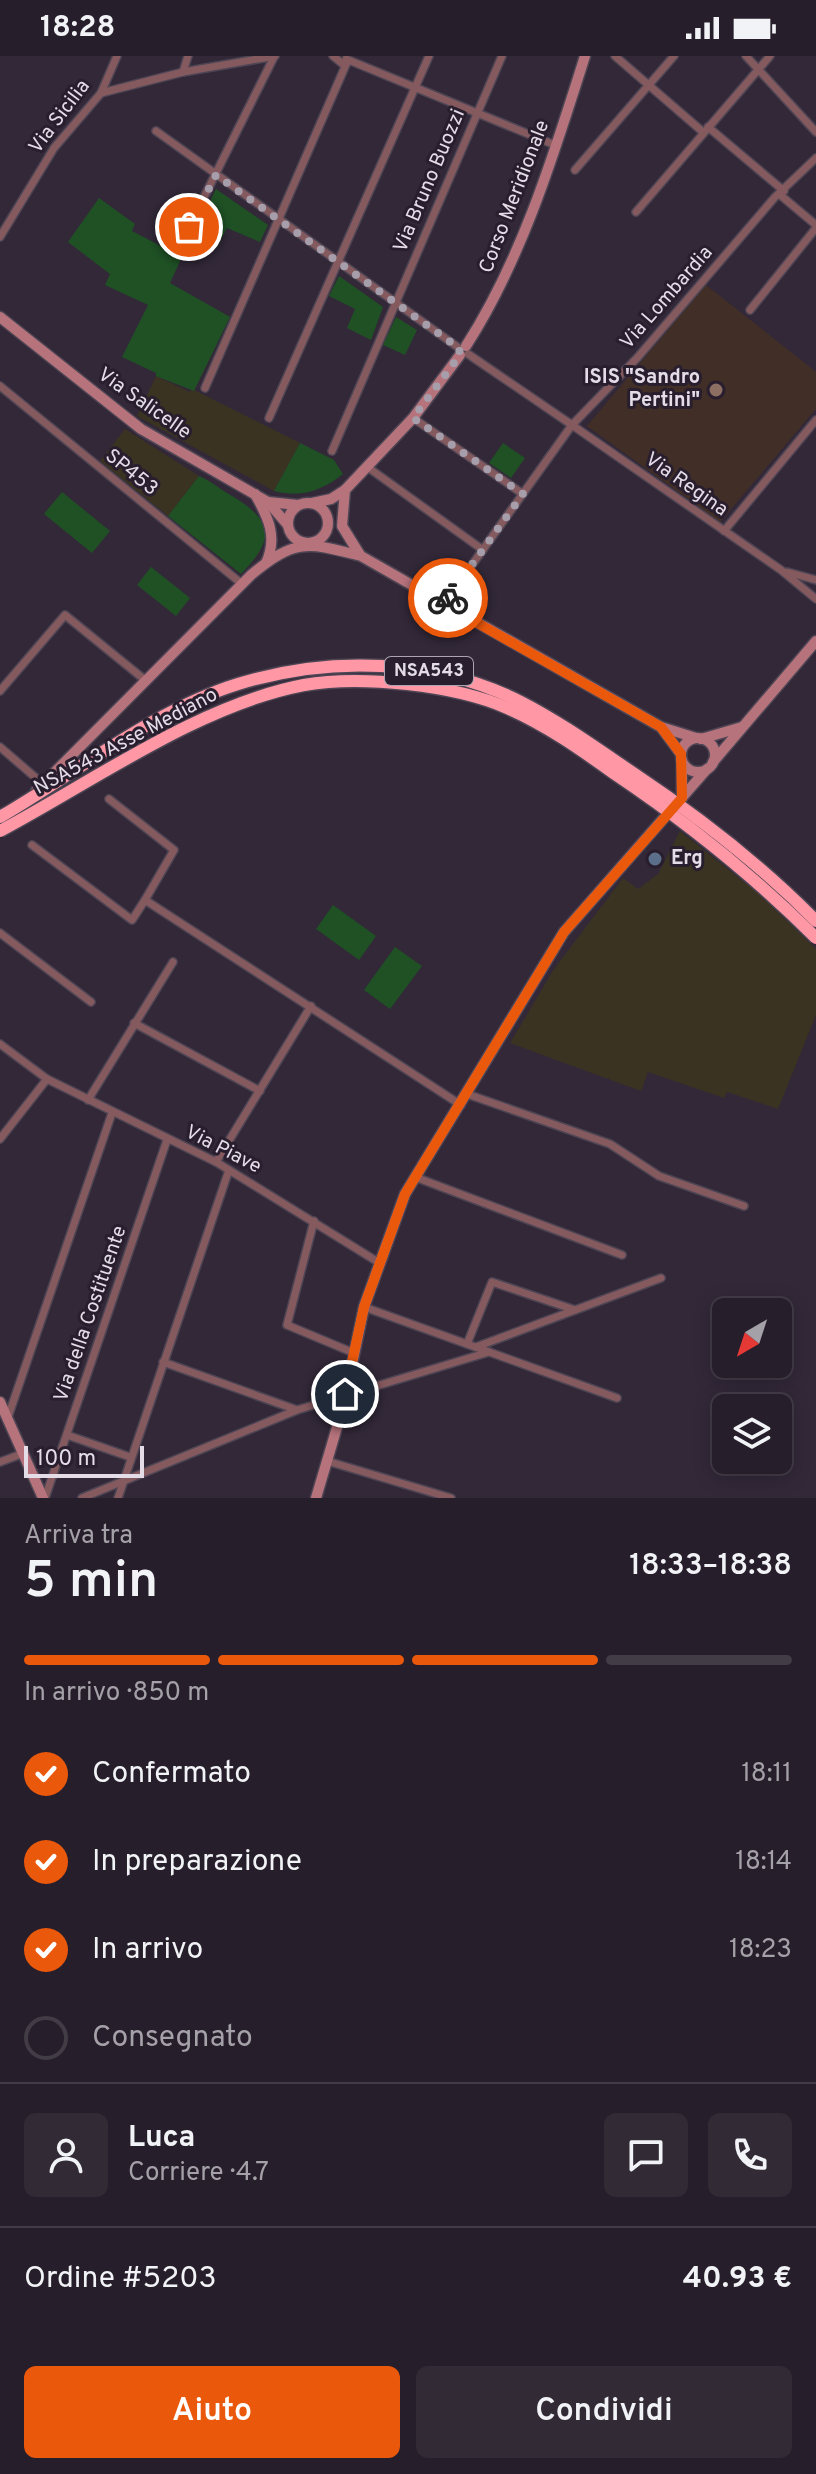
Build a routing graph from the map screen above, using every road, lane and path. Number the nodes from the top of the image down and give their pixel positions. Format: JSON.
{"nodes":[{"id":1,"x":117,"y":56,"type":"edge"},
{"id":2,"x":188,"y":56,"type":"edge"},
{"id":3,"x":276,"y":56,"type":"edge"},
{"id":4,"x":429,"y":56,"type":"edge"},
{"id":5,"x":502,"y":56,"type":"edge"},
{"id":6,"x":585,"y":56,"type":"edge"},
{"id":7,"x":615,"y":56,"type":"edge"},
{"id":8,"x":674,"y":56,"type":"edge"},
{"id":9,"x":746,"y":56,"type":"edge"},
{"id":10,"x":770,"y":56,"type":"edge"},
{"id":11,"x":250,"y":58,"type":"edge"},
{"id":12,"x":343,"y":58,"type":"edge"},
{"id":13,"x":758,"y":69,"type":"junction"},
{"id":14,"x":183,"y":72,"type":"junction"},
{"id":15,"x":649,"y":86,"type":"junction"},
{"id":16,"x":414,"y":87,"type":"junction"},
{"id":17,"x":101,"y":93,"type":"junction"},
{"id":18,"x":476,"y":113,"type":"junction"},
{"id":19,"x":706,"y":130,"type":"junction"},
{"id":20,"x":156,"y":131,"type":"dead end"},
{"id":21,"x":816,"y":132,"type":"edge"},
{"id":22,"x":555,"y":145,"type":"junction"},
{"id":23,"x":815,"y":162,"type":"edge"},
{"id":24,"x":575,"y":170,"type":"dead end"},
{"id":25,"x":216,"y":175,"type":"junction"},
{"id":26,"x":781,"y":192,"type":"junction"},
{"id":27,"x":636,"y":212,"type":"dead end"},
{"id":28,"x":279,"y":218,"type":"junction"},
{"id":29,"x":816,"y":226,"type":"edge"},
{"id":30,"x":0,"y":237,"type":"edge"},
{"id":31,"x":177,"y":251,"type":"dead end"},
{"id":32,"x":338,"y":260,"type":"junction"},
{"id":33,"x":396,"y":300,"type":"junction"},
{"id":34,"x":750,"y":310,"type":"dead end"},
{"id":35,"x":3,"y":321,"type":"edge"},
{"id":36,"x":463,"y":351,"type":"junction"},
{"id":37,"x":0,"y":386,"type":"edge"},
{"id":38,"x":205,"y":388,"type":"dead end"},
{"id":39,"x":269,"y":418,"type":"dead end"},
{"id":40,"x":413,"y":418,"type":"junction"},
{"id":41,"x":816,"y":420,"type":"edge"},
{"id":42,"x":572,"y":425,"type":"junction"},
{"id":43,"x":332,"y":451,"type":"dead end"},
{"id":44,"x":366,"y":466,"type":"junction"},
{"id":45,"x":345,"y":490,"type":"junction"},
{"id":46,"x":255,"y":494,"type":"junction"},
{"id":47,"x":523,"y":494,"type":"junction"},
{"id":48,"x":268,"y":502,"type":"junction"},
{"id":49,"x":312,"y":503,"type":"junction"},
{"id":50,"x":298,"y":505,"type":"junction"},
{"id":51,"x":287,"y":524,"type":"junction"},
{"id":52,"x":327,"y":527,"type":"junction"},
{"id":53,"x":724,"y":531,"type":"junction"},
{"id":54,"x":311,"y":543,"type":"junction"},
{"id":55,"x":483,"y":550,"type":"junction"},
{"id":56,"x":357,"y":555,"type":"junction"},
{"id":57,"x":266,"y":563,"type":"junction"},
{"id":58,"x":781,"y":570,"type":"junction"},
{"id":59,"x":816,"y":580,"type":"edge"},
{"id":60,"x":242,"y":584,"type":"junction"},
{"id":61,"x":816,"y":599,"type":"edge"},
{"id":62,"x":444,"y":604,"type":"junction"},
{"id":63,"x":816,"y":641,"type":"edge"},
{"id":64,"x":145,"y":680,"type":"junction"},
{"id":65,"x":0,"y":691,"type":"edge"},
{"id":66,"x":744,"y":726,"type":"junction"},
{"id":67,"x":661,"y":727,"type":"junction"},
{"id":68,"x":699,"y":739,"type":"junction"},
{"id":69,"x":0,"y":747,"type":"edge"},
{"id":70,"x":682,"y":757,"type":"junction"},
{"id":71,"x":710,"y":765,"type":"junction"},
{"id":72,"x":43,"y":784,"type":"junction"},
{"id":73,"x":682,"y":798,"type":"junction"},
{"id":74,"x":109,"y":799,"type":"dead end"},
{"id":75,"x":0,"y":817,"type":"edge"},
{"id":76,"x":0,"y":828,"type":"edge"},
{"id":77,"x":32,"y":845,"type":"dead end"},
{"id":78,"x":145,"y":900,"type":"junction"},
{"id":79,"x":816,"y":921,"type":"edge"},
{"id":80,"x":0,"y":933,"type":"edge"},
{"id":81,"x":816,"y":938,"type":"edge"},
{"id":82,"x":173,"y":962,"type":"dead end"},
{"id":83,"x":91,"y":1002,"type":"dead end"},
{"id":84,"x":311,"y":1006,"type":"junction"},
{"id":85,"x":134,"y":1023,"type":"junction"},
{"id":86,"x":0,"y":1044,"type":"edge"},
{"id":87,"x":47,"y":1079,"type":"junction"},
{"id":88,"x":260,"y":1091,"type":"junction"},
{"id":89,"x":467,"y":1094,"type":"junction"},
{"id":90,"x":88,"y":1100,"type":"junction"},
{"id":91,"x":461,"y":1105,"type":"junction"},
{"id":92,"x":112,"y":1113,"type":"junction"},
{"id":93,"x":1,"y":1137,"type":"edge"},
{"id":94,"x":167,"y":1140,"type":"junction"},
{"id":95,"x":216,"y":1162,"type":"junction"},
{"id":96,"x":229,"y":1170,"type":"junction"},
{"id":97,"x":415,"y":1177,"type":"junction"},
{"id":98,"x":744,"y":1206,"type":"dead end"},
{"id":99,"x":314,"y":1221,"type":"junction"},
{"id":100,"x":622,"y":1255,"type":"dead end"},
{"id":101,"x":378,"y":1262,"type":"junction"},
{"id":102,"x":661,"y":1278,"type":"dead end"},
{"id":103,"x":364,"y":1307,"type":"junction"},
{"id":104,"x":575,"y":1310,"type":"junction"},
{"id":105,"x":471,"y":1346,"type":"junction"},
{"id":106,"x":489,"y":1352,"type":"junction"},
{"id":107,"x":354,"y":1353,"type":"junction"},
{"id":108,"x":163,"y":1362,"type":"junction"},
{"id":109,"x":345,"y":1394,"type":"junction"},
{"id":110,"x":617,"y":1398,"type":"dead end"},
{"id":111,"x":0,"y":1402,"type":"edge"},
{"id":112,"x":297,"y":1410,"type":"junction"},
{"id":113,"x":7,"y":1419,"type":"junction"},
{"id":114,"x":67,"y":1435,"type":"junction"},
{"id":115,"x":24,"y":1453,"type":"junction"},
{"id":116,"x":130,"y":1457,"type":"junction"},
{"id":117,"x":327,"y":1461,"type":"junction"},
{"id":118,"x":0,"y":1462,"type":"edge"},
{"id":119,"x":123,"y":1482,"type":"junction"},
{"id":120,"x":413,"y":1487,"type":"junction"},
{"id":121,"x":44,"y":1498,"type":"edge"},
{"id":122,"x":82,"y":1498,"type":"edge"},
{"id":123,"x":118,"y":1498,"type":"edge"},
{"id":124,"x":316,"y":1498,"type":"edge"},
{"id":125,"x":410,"y":1498,"type":"edge"},
{"id":126,"x":451,"y":1498,"type":"edge"}],
"edges":[{"from":1,"to":17,"type":"street","name":"Via Sicilia"},
{"from":2,"to":14,"type":"street"},
{"from":3,"to":11,"type":"street"},
{"from":3,"to":25,"type":"street"},
{"from":4,"to":16,"type":"street"},
{"from":5,"to":18,"type":"street","name":"Via Bruno Buozzi"},
{"from":6,"to":22,"type":"street","name":"Corso Meridionale"},
{"from":7,"to":15,"type":"street"},
{"from":8,"to":15,"type":"street"},
{"from":9,"to":13,"type":"street"},
{"from":10,"to":13,"type":"street"},
{"from":11,"to":14,"type":"street"},
{"from":12,"to":16,"type":"street"},
{"from":12,"to":28,"type":"street"},
{"from":13,"to":19,"type":"street"},
{"from":13,"to":21,"type":"street"},
{"from":14,"to":17,"type":"street"},
{"from":15,"to":19,"type":"street"},
{"from":15,"to":24,"type":"street"},
{"from":16,"to":18,"type":"street"},
{"from":16,"to":32,"type":"street"},
{"from":17,"to":30,"type":"street","name":"Via Sicilia"},
{"from":18,"to":22,"type":"street"},
{"from":18,"to":33,"type":"street","name":"Via Bruno Buozzi"},
{"from":19,"to":26,"type":"street"},
{"from":19,"to":27,"type":"street"},
{"from":20,"to":25,"type":"street"},
{"from":22,"to":36,"type":"street","name":"Corso Meridionale"},
{"from":23,"to":26,"type":"street","name":"Via Lombardia"},
{"from":25,"to":28,"type":"street"},
{"from":25,"to":31,"type":"street"},
{"from":26,"to":29,"type":"street"},
{"from":26,"to":42,"type":"street","name":"Via Lombardia"},
{"from":28,"to":32,"type":"street"},
{"from":28,"to":38,"type":"street"},
{"from":29,"to":34,"type":"street"},
{"from":32,"to":33,"type":"street"},
{"from":32,"to":39,"type":"street"},
{"from":33,"to":36,"type":"street"},
{"from":33,"to":43,"type":"street","name":"Via Bruno Buozzi"},
{"from":35,"to":46,"type":"street","name":"Via Salicelle","number":"SP453"},
{"from":36,"to":40,"type":"street","name":"Corso Meridionale"},
{"from":36,"to":42,"type":"street"},
{"from":37,"to":60,"type":"street","name":"SP453"},
{"from":40,"to":44,"type":"street","name":"Corso Meridionale"},
{"from":40,"to":47,"type":"street"},
{"from":41,"to":53,"type":"street"},
{"from":42,"to":47,"type":"street","name":"Via Lombardia"},
{"from":42,"to":53,"type":"street","name":"Via Regina"},
{"from":44,"to":45,"type":"street","name":"Corso Meridionale"},
{"from":44,"to":55,"type":"street"},
{"from":45,"to":49,"type":"street"},
{"from":45,"to":56,"type":"street"},
{"from":46,"to":48,"type":"street","name":"Via Salicelle","number":"SP453"},
{"from":46,"to":57,"type":"street"},
{"from":47,"to":55,"type":"street","name":"Via Lombardia"},
{"from":48,"to":50,"type":"street","number":"SP453"},
{"from":48,"to":51,"type":"street","number":"SP453"},
{"from":49,"to":50,"type":"street"},
{"from":49,"to":52,"type":"street"},
{"from":50,"to":51,"type":"street"},
{"from":51,"to":54,"type":"street"},
{"from":52,"to":54,"type":"street"},
{"from":52,"to":56,"type":"street"},
{"from":53,"to":58,"type":"street","name":"Via Regina"},
{"from":54,"to":56,"type":"street"},
{"from":54,"to":57,"type":"street"},
{"from":55,"to":62,"type":"street","name":"Via Lombardia"},
{"from":56,"to":62,"type":"street"},
{"from":57,"to":60,"type":"street"},
{"from":58,"to":59,"type":"street","name":"Via Regina"},
{"from":58,"to":61,"type":"street","name":"Via Regina"},
{"from":60,"to":64,"type":"street"},
{"from":62,"to":67,"type":"street"},
{"from":63,"to":66,"type":"street"},
{"from":64,"to":65,"type":"street"},
{"from":64,"to":72,"type":"street"},
{"from":66,"to":68,"type":"street"},
{"from":66,"to":71,"type":"street"},
{"from":67,"to":68,"type":"street"},
{"from":67,"to":70,"type":"street"},
{"from":68,"to":70,"type":"street"},
{"from":68,"to":71,"type":"street"},
{"from":69,"to":72,"type":"street"},
{"from":70,"to":71,"type":"street"},
{"from":70,"to":73,"type":"street"},
{"from":71,"to":73,"type":"street"},
{"from":72,"to":76,"type":"street"},
{"from":73,"to":89,"type":"street"},
{"from":74,"to":78,"type":"street"},
{"from":75,"to":79,"type":"highway","name":"NSA543 Asse Mediano","number":"NSA543","bridge":true},
{"from":76,"to":81,"type":"highway","name":"NSA543 Asse Mediano","number":"NSA543","bridge":true},
{"from":77,"to":78,"type":"street"},
{"from":78,"to":84,"type":"street"},
{"from":80,"to":83,"type":"street"},
{"from":82,"to":85,"type":"street"},
{"from":84,"to":88,"type":"street"},
{"from":84,"to":91,"type":"street"},
{"from":85,"to":88,"type":"street"},
{"from":85,"to":90,"type":"street"},
{"from":86,"to":87,"type":"street","name":"Via Piave"},
{"from":87,"to":90,"type":"street","name":"Via Piave"},
{"from":87,"to":93,"type":"street"},
{"from":88,"to":95,"type":"street"},
{"from":89,"to":91,"type":"street"},
{"from":89,"to":98,"type":"street"},
{"from":90,"to":92,"type":"street","name":"Via Piave"},
{"from":91,"to":97,"type":"street"},
{"from":92,"to":94,"type":"street","name":"Via Piave"},
{"from":92,"to":113,"type":"street"},
{"from":94,"to":95,"type":"street","name":"Via Piave"},
{"from":94,"to":114,"type":"street","name":"Via della Costituente"},
{"from":95,"to":96,"type":"street","name":"Via Piave"},
{"from":96,"to":99,"type":"street","name":"Via Piave"},
{"from":96,"to":108,"type":"street"},
{"from":97,"to":100,"type":"street"},
{"from":97,"to":101,"type":"street"},
{"from":99,"to":101,"type":"street","name":"Via Piave"},
{"from":99,"to":107,"type":"street"},
{"from":101,"to":103,"type":"street"},
{"from":102,"to":104,"type":"street"},
{"from":103,"to":105,"type":"street"},
{"from":103,"to":107,"type":"street"},
{"from":104,"to":105,"type":"street"},
{"from":104,"to":105,"type":"street"},
{"from":105,"to":106,"type":"street"},
{"from":106,"to":109,"type":"street"},
{"from":106,"to":110,"type":"street"},
{"from":107,"to":109,"type":"street"},
{"from":108,"to":112,"type":"street"},
{"from":108,"to":116,"type":"street"},
{"from":109,"to":112,"type":"street"},
{"from":109,"to":117,"type":"street"},
{"from":111,"to":113,"type":"street"},
{"from":112,"to":119,"type":"street"},
{"from":113,"to":115,"type":"street"},
{"from":114,"to":116,"type":"street"},
{"from":114,"to":121,"type":"street","name":"Via della Costituente"},
{"from":115,"to":118,"type":"street"},
{"from":115,"to":121,"type":"street"},
{"from":116,"to":119,"type":"street"},
{"from":117,"to":120,"type":"street"},
{"from":117,"to":124,"type":"street"},
{"from":119,"to":122,"type":"street"},
{"from":119,"to":123,"type":"street"},
{"from":120,"to":125,"type":"street"},
{"from":120,"to":126,"type":"street"}]}
